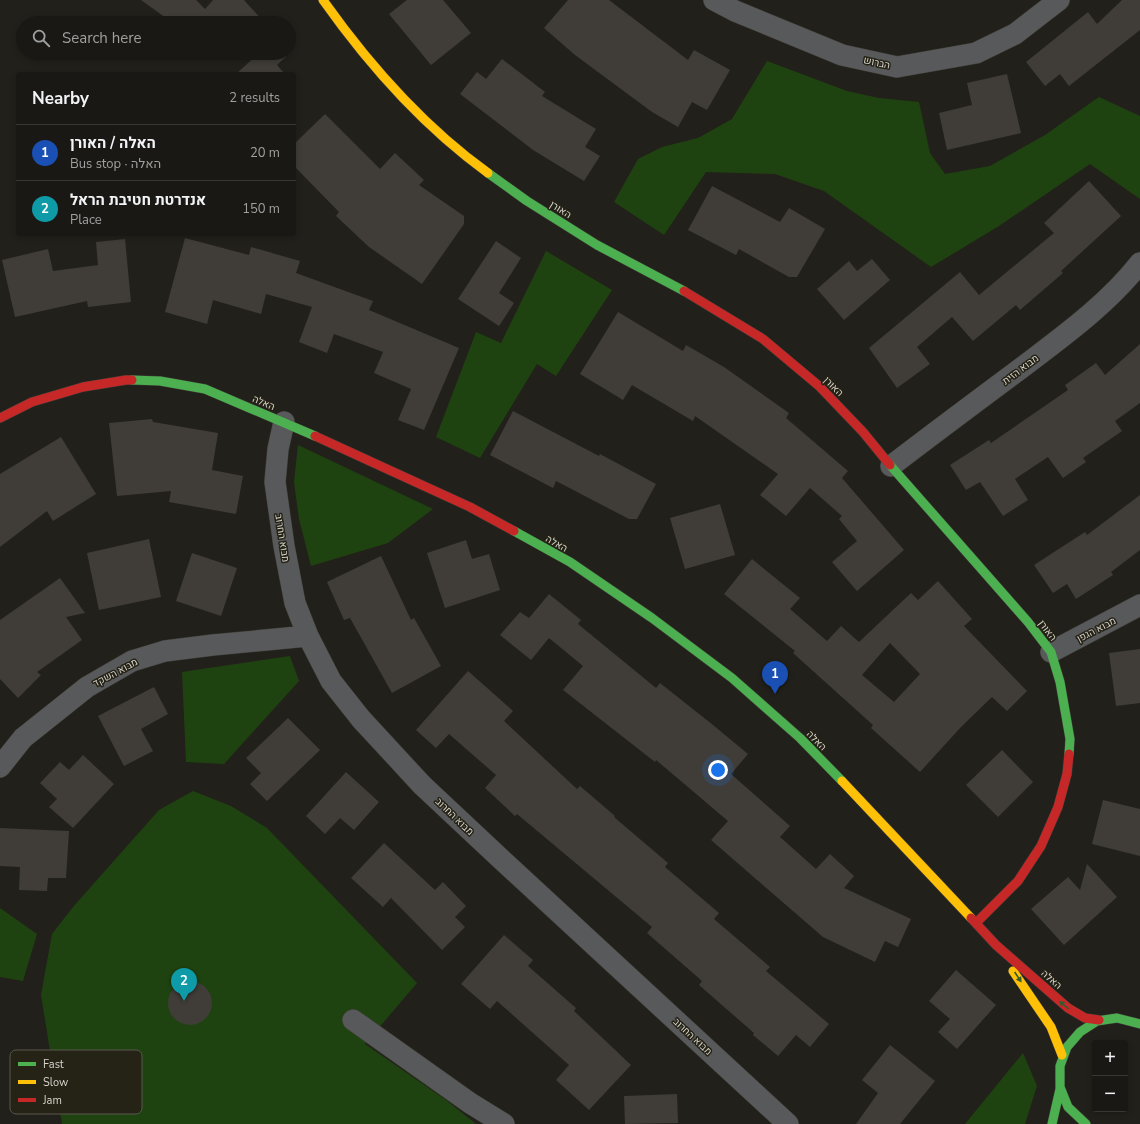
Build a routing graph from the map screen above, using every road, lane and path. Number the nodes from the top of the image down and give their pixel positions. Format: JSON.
{"nodes":[{"id":1,"x":323,"y":0,"type":"edge"},
{"id":2,"x":714,"y":0,"type":"edge"},
{"id":3,"x":1059,"y":0,"type":"edge"},
{"id":4,"x":1140,"y":263,"type":"edge"},
{"id":5,"x":0,"y":418,"type":"edge"},
{"id":6,"x":284,"y":422,"type":"junction"},
{"id":7,"x":891,"y":466,"type":"junction"},
{"id":8,"x":1140,"y":605,"type":"edge"},
{"id":9,"x":308,"y":636,"type":"junction"},
{"id":10,"x":1051,"y":652,"type":"junction"},
{"id":11,"x":0,"y":767,"type":"edge"},
{"id":12,"x":976,"y":923,"type":"junction"},
{"id":13,"x":996,"y":945,"type":"junction"},
{"id":14,"x":1129,"y":1012,"type":"dead end"},
{"id":15,"x":1117,"y":1018,"type":"junction"},
{"id":16,"x":353,"y":1020,"type":"dead end"},
{"id":17,"x":1099,"y":1020,"type":"junction"},
{"id":18,"x":1140,"y":1024,"type":"edge"},
{"id":19,"x":1062,"y":1055,"type":"junction"},
{"id":20,"x":1060,"y":1089,"type":"junction"},
{"id":21,"x":504,"y":1124,"type":"edge"},
{"id":22,"x":788,"y":1124,"type":"edge"},
{"id":23,"x":1052,"y":1124,"type":"edge"},
{"id":24,"x":1086,"y":1124,"type":"edge"}],
"edges":[{"from":1,"to":7,"type":"street","name":"האורן"},
{"from":2,"to":3,"type":"street","name":"הברוש"},
{"from":4,"to":7,"type":"street","name":"מבוא הזית"},
{"from":5,"to":6,"type":"street","name":"האלה"},
{"from":6,"to":9,"type":"street","name":"מבוא החרוב"},
{"from":6,"to":12,"type":"street","name":"האלה"},
{"from":7,"to":10,"type":"street","name":"האורן"},
{"from":8,"to":10,"type":"street","name":"מבוא הגפן"},
{"from":9,"to":11,"type":"street","name":"מבוא השקד"},
{"from":9,"to":22,"type":"street","name":"מבוא החרוב"},
{"from":10,"to":12,"type":"street","name":"האורן"},
{"from":12,"to":13,"type":"street","name":"האלה"},
{"from":17,"to":13,"type":"street","name":"האלה","one_way":true},
{"from":13,"to":19,"type":"street","name":"האלה","one_way":true},
{"from":14,"to":15,"type":"street"},
{"from":15,"to":17,"type":"street"},
{"from":15,"to":18,"type":"street"},
{"from":16,"to":21,"type":"street"},
{"from":17,"to":19,"type":"street"},
{"from":19,"to":20,"type":"street"},
{"from":20,"to":23,"type":"street"},
{"from":20,"to":24,"type":"street"}]}
